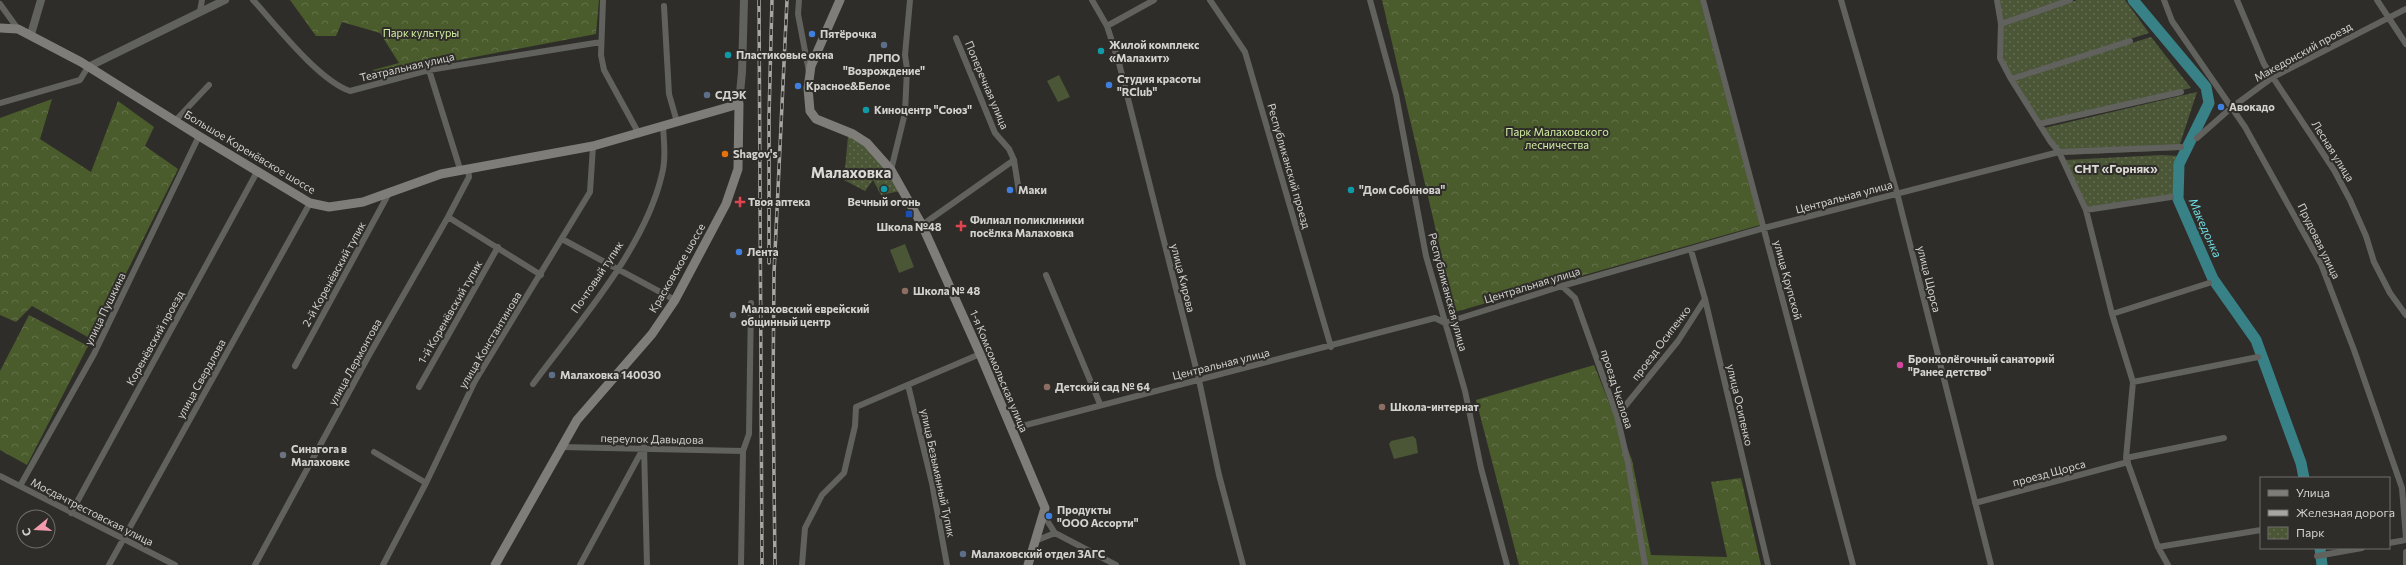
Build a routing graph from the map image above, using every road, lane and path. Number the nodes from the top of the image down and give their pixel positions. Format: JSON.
{"nodes":[{"id":1,"x":42,"y":0,"type":"edge"},
{"id":2,"x":202,"y":0,"type":"edge"},
{"id":3,"x":226,"y":0,"type":"edge"},
{"id":4,"x":253,"y":0,"type":"edge"},
{"id":5,"x":603,"y":0,"type":"edge"},
{"id":6,"x":744,"y":0,"type":"edge"},
{"id":7,"x":799,"y":0,"type":"edge"},
{"id":8,"x":840,"y":0,"type":"edge"},
{"id":9,"x":910,"y":0,"type":"edge"},
{"id":10,"x":1092,"y":0,"type":"edge"},
{"id":11,"x":1154,"y":0,"type":"edge"},
{"id":12,"x":1210,"y":0,"type":"edge"},
{"id":13,"x":1370,"y":0,"type":"edge"},
{"id":14,"x":1703,"y":0,"type":"edge"},
{"id":15,"x":1841,"y":0,"type":"edge"},
{"id":16,"x":1997,"y":0,"type":"edge"},
{"id":17,"x":2070,"y":0,"type":"edge"},
{"id":18,"x":2164,"y":0,"type":"edge"},
{"id":19,"x":2237,"y":0,"type":"edge"},
{"id":20,"x":2377,"y":0,"type":"edge"},
{"id":21,"x":0,"y":4,"type":"edge"},
{"id":22,"x":664,"y":6,"type":"dead end"},
{"id":23,"x":2406,"y":9,"type":"edge"},
{"id":24,"x":200,"y":11,"type":"junction"},
{"id":25,"x":2387,"y":17,"type":"junction"},
{"id":26,"x":2001,"y":24,"type":"junction"},
{"id":27,"x":1107,"y":26,"type":"junction"},
{"id":28,"x":0,"y":28,"type":"edge"},
{"id":29,"x":18,"y":28,"type":"junction"},
{"id":30,"x":31,"y":34,"type":"junction"},
{"id":31,"x":956,"y":38,"type":"dead end"},
{"id":32,"x":2130,"y":41,"type":"dead end"},
{"id":33,"x":601,"y":42,"type":"junction"},
{"id":34,"x":2406,"y":44,"type":"edge"},
{"id":35,"x":88,"y":67,"type":"junction"},
{"id":36,"x":429,"y":70,"type":"junction"},
{"id":37,"x":809,"y":75,"type":"junction"},
{"id":38,"x":2273,"y":77,"type":"junction"},
{"id":39,"x":2010,"y":79,"type":"junction"},
{"id":40,"x":209,"y":86,"type":"dead end"},
{"id":41,"x":2181,"y":92,"type":"dead end"},
{"id":42,"x":0,"y":103,"type":"edge"},
{"id":43,"x":739,"y":104,"type":"junction"},
{"id":44,"x":2232,"y":108,"type":"junction"},
{"id":45,"x":175,"y":121,"type":"junction"},
{"id":46,"x":677,"y":122,"type":"junction"},
{"id":47,"x":2039,"y":124,"type":"junction"},
{"id":48,"x":663,"y":126,"type":"junction"},
{"id":49,"x":639,"y":134,"type":"junction"},
{"id":50,"x":199,"y":136,"type":"junction"},
{"id":51,"x":2197,"y":138,"type":"dead end"},
{"id":52,"x":592,"y":146,"type":"junction"},
{"id":53,"x":2181,"y":147,"type":"dead end"},
{"id":54,"x":2059,"y":152,"type":"junction"},
{"id":55,"x":1014,"y":160,"type":"junction"},
{"id":56,"x":464,"y":169,"type":"junction"},
{"id":57,"x":892,"y":170,"type":"junction"},
{"id":58,"x":257,"y":172,"type":"junction"},
{"id":59,"x":1019,"y":192,"type":"dead end"},
{"id":60,"x":389,"y":193,"type":"junction"},
{"id":61,"x":1897,"y":193,"type":"junction"},
{"id":62,"x":2172,"y":197,"type":"dead end"},
{"id":63,"x":310,"y":203,"type":"junction"},
{"id":64,"x":2086,"y":210,"type":"junction"},
{"id":65,"x":448,"y":217,"type":"junction"},
{"id":66,"x":922,"y":225,"type":"junction"},
{"id":67,"x":1764,"y":228,"type":"junction"},
{"id":68,"x":562,"y":239,"type":"junction"},
{"id":69,"x":498,"y":247,"type":"junction"},
{"id":70,"x":1691,"y":250,"type":"junction"},
{"id":71,"x":618,"y":269,"type":"junction"},
{"id":72,"x":541,"y":275,"type":"junction"},
{"id":73,"x":1046,"y":275,"type":"dead end"},
{"id":74,"x":2209,"y":283,"type":"dead end"},
{"id":75,"x":1562,"y":286,"type":"junction"},
{"id":76,"x":1705,"y":299,"type":"junction"},
{"id":77,"x":675,"y":300,"type":"junction"},
{"id":78,"x":751,"y":303,"type":"dead end"},
{"id":79,"x":2112,"y":314,"type":"junction"},
{"id":80,"x":2406,"y":315,"type":"edge"},
{"id":81,"x":1445,"y":323,"type":"junction"},
{"id":82,"x":1331,"y":347,"type":"junction"},
{"id":83,"x":980,"y":354,"type":"junction"},
{"id":84,"x":2258,"y":357,"type":"dead end"},
{"id":85,"x":295,"y":366,"type":"dead end"},
{"id":86,"x":1199,"y":380,"type":"junction"},
{"id":87,"x":2133,"y":382,"type":"junction"},
{"id":88,"x":533,"y":384,"type":"dead end"},
{"id":89,"x":908,"y":386,"type":"junction"},
{"id":90,"x":419,"y":387,"type":"dead end"},
{"id":91,"x":1100,"y":404,"type":"junction"},
{"id":92,"x":1617,"y":416,"type":"junction"},
{"id":93,"x":1011,"y":429,"type":"junction"},
{"id":94,"x":2224,"y":438,"type":"dead end"},
{"id":95,"x":561,"y":447,"type":"junction"},
{"id":96,"x":644,"y":448,"type":"junction"},
{"id":97,"x":742,"y":451,"type":"junction"},
{"id":98,"x":374,"y":452,"type":"dead end"},
{"id":99,"x":2127,"y":460,"type":"junction"},
{"id":100,"x":0,"y":476,"type":"edge"},
{"id":101,"x":426,"y":483,"type":"junction"},
{"id":102,"x":20,"y":486,"type":"junction"},
{"id":103,"x":1975,"y":503,"type":"junction"},
{"id":104,"x":1044,"y":508,"type":"junction"},
{"id":105,"x":71,"y":513,"type":"junction"},
{"id":106,"x":2260,"y":530,"type":"edge"},
{"id":107,"x":1055,"y":533,"type":"junction"},
{"id":108,"x":124,"y":538,"type":"junction"},
{"id":109,"x":2406,"y":539,"type":"edge"},
{"id":110,"x":1035,"y":541,"type":"junction"},
{"id":111,"x":2390,"y":543,"type":"edge"},
{"id":112,"x":2158,"y":547,"type":"junction"},
{"id":113,"x":2356,"y":549,"type":"edge"},
{"id":114,"x":2406,"y":552,"type":"edge"},
{"id":115,"x":2317,"y":556,"type":"dead end"},
{"id":116,"x":109,"y":565,"type":"edge"},
{"id":117,"x":175,"y":565,"type":"edge"},
{"id":118,"x":255,"y":565,"type":"edge"},
{"id":119,"x":384,"y":565,"type":"edge"},
{"id":120,"x":495,"y":565,"type":"edge"},
{"id":121,"x":580,"y":565,"type":"edge"},
{"id":122,"x":646,"y":565,"type":"edge"},
{"id":123,"x":741,"y":565,"type":"edge"},
{"id":124,"x":802,"y":565,"type":"edge"},
{"id":125,"x":947,"y":565,"type":"edge"},
{"id":126,"x":1028,"y":565,"type":"edge"},
{"id":127,"x":1116,"y":565,"type":"edge"},
{"id":128,"x":1243,"y":565,"type":"edge"},
{"id":129,"x":1507,"y":565,"type":"edge"},
{"id":130,"x":1645,"y":565,"type":"edge"},
{"id":131,"x":1768,"y":565,"type":"edge"},
{"id":132,"x":1853,"y":565,"type":"edge"},
{"id":133,"x":1991,"y":565,"type":"edge"},
{"id":134,"x":2168,"y":565,"type":"edge"},
{"id":135,"x":2406,"y":565,"type":"edge"}],
"edges":[{"from":1,"to":30,"type":"street"},
{"from":2,"to":24,"type":"street"},
{"from":3,"to":24,"type":"street"},
{"from":4,"to":36,"type":"street","name":"Театральная улица"},
{"from":5,"to":33,"type":"street"},
{"from":6,"to":43,"type":"street"},
{"from":7,"to":37,"type":"street"},
{"from":8,"to":37,"type":"main road","name":"1-я Комсомольская улица"},
{"from":9,"to":57,"type":"street"},
{"from":10,"to":27,"type":"street","name":"улица Кирова"},
{"from":11,"to":27,"type":"street"},
{"from":12,"to":82,"type":"street","name":"Республиканский проезд"},
{"from":13,"to":81,"type":"street","name":"Республиканская улица"},
{"from":14,"to":67,"type":"street","name":"улица Крупской"},
{"from":15,"to":61,"type":"street","name":"улица Щорса"},
{"from":16,"to":26,"type":"street"},
{"from":17,"to":26,"type":"street"},
{"from":18,"to":44,"type":"street","name":"Прудовая улица"},
{"from":19,"to":38,"type":"street","name":"Лесная улица"},
{"from":20,"to":25,"type":"street"},
{"from":21,"to":29,"type":"street"},
{"from":22,"to":46,"type":"street"},
{"from":23,"to":25,"type":"street","name":"Македонский проезд"},
{"from":24,"to":35,"type":"street"},
{"from":25,"to":34,"type":"street"},
{"from":25,"to":38,"type":"street","name":"Македонский проезд"},
{"from":26,"to":39,"type":"street"},
{"from":27,"to":86,"type":"street","name":"улица Кирова"},
{"from":28,"to":29,"type":"main road","name":"Большое Коренёвское шоссе"},
{"from":29,"to":30,"type":"main road","name":"Большое Коренёвское шоссе"},
{"from":30,"to":35,"type":"main road","name":"Большое Коренёвское шоссе"},
{"from":31,"to":55,"type":"street","name":"Поперечная улица"},
{"from":32,"to":39,"type":"street"},
{"from":33,"to":36,"type":"street","name":"Театральная улица"},
{"from":33,"to":49,"type":"street"},
{"from":35,"to":42,"type":"street"},
{"from":35,"to":45,"type":"main road","name":"Большое Коренёвское шоссе"},
{"from":36,"to":56,"type":"street"},
{"from":37,"to":57,"type":"main road","name":"1-я Комсомольская улица"},
{"from":38,"to":44,"type":"street","name":"Македонский проезд"},
{"from":38,"to":80,"type":"street","name":"Лесная улица"},
{"from":39,"to":47,"type":"street"},
{"from":40,"to":45,"type":"street"},
{"from":41,"to":47,"type":"street"},
{"from":43,"to":46,"type":"main road","name":"Большое Коренёвское шоссе"},
{"from":43,"to":77,"type":"main road","name":"Красковское шоссе"},
{"from":44,"to":51,"type":"street","name":"Македонский проезд"},
{"from":44,"to":109,"type":"street","name":"Прудовая улица"},
{"from":45,"to":50,"type":"main road","name":"Большое Коренёвское шоссе"},
{"from":46,"to":48,"type":"main road","name":"Большое Коренёвское шоссе"},
{"from":47,"to":54,"type":"street"},
{"from":48,"to":49,"type":"main road","name":"Большое Коренёвское шоссе"},
{"from":48,"to":71,"type":"street","name":"Почтовый тупик"},
{"from":49,"to":52,"type":"main road","name":"Большое Коренёвское шоссе"},
{"from":50,"to":58,"type":"main road","name":"Большое Коренёвское шоссе"},
{"from":50,"to":102,"type":"street","name":"улица Пушкина"},
{"from":52,"to":56,"type":"main road","name":"Большое Коренёвское шоссе"},
{"from":52,"to":68,"type":"street","name":"улица Константинова"},
{"from":53,"to":54,"type":"street","name":"Центральная улица"},
{"from":54,"to":61,"type":"street","name":"Центральная улица"},
{"from":54,"to":64,"type":"street"},
{"from":55,"to":59,"type":"street"},
{"from":55,"to":66,"type":"street"},
{"from":56,"to":60,"type":"main road","name":"Большое Коренёвское шоссе"},
{"from":56,"to":65,"type":"street","name":"улица Лермонтова"},
{"from":57,"to":66,"type":"main road","name":"1-я Комсомольская улица"},
{"from":58,"to":63,"type":"main road","name":"Большое Коренёвское шоссе"},
{"from":58,"to":105,"type":"street","name":"Коренёвский проезд"},
{"from":60,"to":63,"type":"main road","name":"Большое Коренёвское шоссе"},
{"from":60,"to":85,"type":"street","name":"2-й Коренёвский тупик"},
{"from":61,"to":67,"type":"street","name":"Центральная улица"},
{"from":61,"to":103,"type":"street","name":"улица Щорса"},
{"from":62,"to":64,"type":"street"},
{"from":63,"to":108,"type":"street","name":"улица Свердлова"},
{"from":64,"to":79,"type":"street"},
{"from":65,"to":69,"type":"street"},
{"from":65,"to":118,"type":"street","name":"улица Лермонтова"},
{"from":66,"to":83,"type":"main road","name":"1-я Комсомольская улица"},
{"from":67,"to":70,"type":"street","name":"Центральная улица"},
{"from":67,"to":132,"type":"street","name":"улица Крупской"},
{"from":68,"to":71,"type":"street"},
{"from":68,"to":72,"type":"street","name":"улица Константинова"},
{"from":69,"to":72,"type":"street"},
{"from":69,"to":90,"type":"street","name":"1-й Коренёвский тупик"},
{"from":70,"to":75,"type":"street","name":"Центральная улица"},
{"from":70,"to":76,"type":"street","name":"улица Осипенко"},
{"from":71,"to":77,"type":"street"},
{"from":71,"to":88,"type":"street","name":"Почтовый тупик"},
{"from":72,"to":101,"type":"street","name":"улица Константинова"},
{"from":73,"to":91,"type":"street"},
{"from":74,"to":79,"type":"street"},
{"from":75,"to":81,"type":"street","name":"Центральная улица"},
{"from":75,"to":92,"type":"street","name":"проезд Чкалова"},
{"from":76,"to":92,"type":"street","name":"проезд Осипенко"},
{"from":76,"to":131,"type":"street","name":"улица Осипенко"},
{"from":77,"to":95,"type":"main road","name":"Красковское шоссе"},
{"from":78,"to":97,"type":"street"},
{"from":79,"to":87,"type":"street"},
{"from":81,"to":82,"type":"street","name":"Центральная улица"},
{"from":81,"to":129,"type":"street","name":"Республиканская улица"},
{"from":82,"to":86,"type":"street","name":"Центральная улица"},
{"from":83,"to":89,"type":"street"},
{"from":83,"to":93,"type":"main road","name":"1-я Комсомольская улица"},
{"from":84,"to":87,"type":"street"},
{"from":86,"to":91,"type":"street","name":"Центральная улица"},
{"from":86,"to":128,"type":"street","name":"улица Кирова"},
{"from":87,"to":99,"type":"street"},
{"from":89,"to":124,"type":"street"},
{"from":89,"to":125,"type":"street","name":"улица Безымянный Тупик"},
{"from":91,"to":93,"type":"street","name":"Центральная улица"},
{"from":92,"to":130,"type":"street","name":"проезд Чкалова"},
{"from":93,"to":104,"type":"main road","name":"1-я Комсомольская улица"},
{"from":94,"to":99,"type":"street","name":"проезд Щорса"},
{"from":95,"to":96,"type":"street","name":"переулок Давыдова"},
{"from":95,"to":120,"type":"main road","name":"Красковское шоссе"},
{"from":96,"to":97,"type":"street","name":"переулок Давыдова"},
{"from":96,"to":121,"type":"street"},
{"from":96,"to":122,"type":"street"},
{"from":97,"to":123,"type":"street"},
{"from":98,"to":101,"type":"street"},
{"from":99,"to":103,"type":"street","name":"проезд Щорса"},
{"from":99,"to":112,"type":"street"},
{"from":100,"to":102,"type":"street","name":"Мосдачтрестовская улица"},
{"from":101,"to":119,"type":"street","name":"улица Константинова"},
{"from":102,"to":105,"type":"street","name":"Мосдачтрестовская улица"},
{"from":103,"to":133,"type":"street","name":"улица Щорса"},
{"from":104,"to":107,"type":"street"},
{"from":104,"to":110,"type":"main road"},
{"from":105,"to":108,"type":"street","name":"Мосдачтрестовская улица"},
{"from":106,"to":112,"type":"street"},
{"from":107,"to":110,"type":"street"},
{"from":107,"to":127,"type":"street"},
{"from":108,"to":116,"type":"street","name":"улица Свердлова"},
{"from":108,"to":117,"type":"street","name":"Мосдачтрестовская улица"},
{"from":109,"to":111,"type":"street"},
{"from":110,"to":126,"type":"main road"},
{"from":112,"to":134,"type":"street"},
{"from":113,"to":115,"type":"street"},
{"from":114,"to":135,"type":"street"}]}
